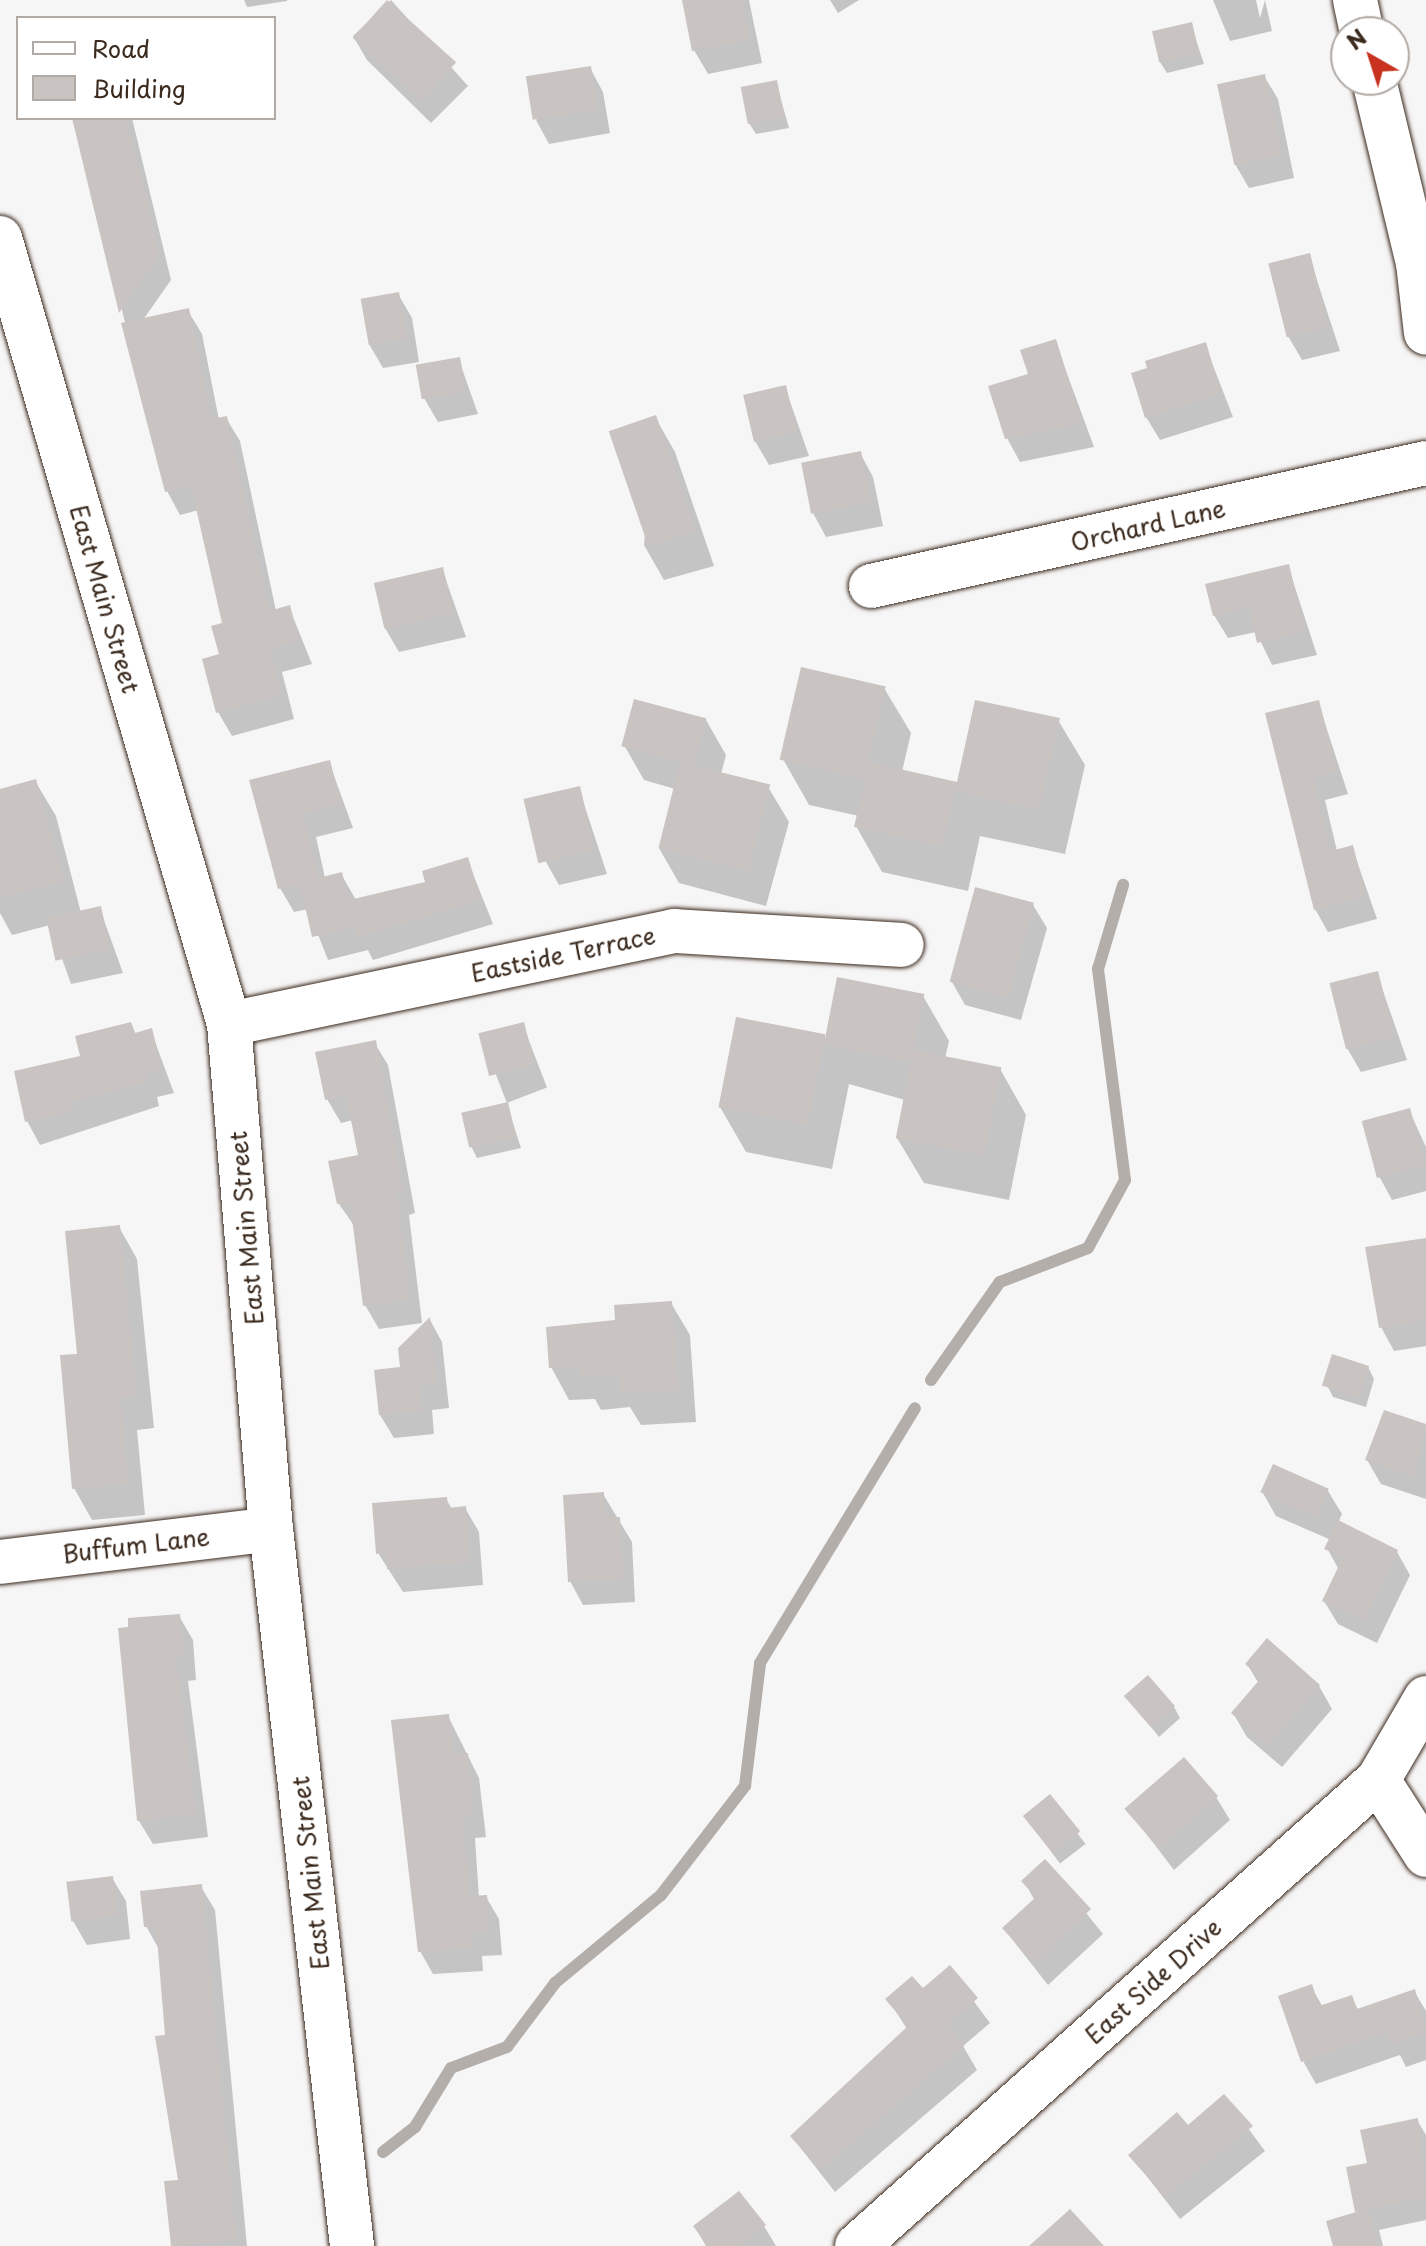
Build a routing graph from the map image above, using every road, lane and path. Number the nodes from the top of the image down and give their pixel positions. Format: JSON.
{"nodes":[{"id":1,"x":1378,"y":96,"type":"edge"},
{"id":2,"x":0,"y":238,"type":"edge"},
{"id":3,"x":1422,"y":262,"type":"edge"},
{"id":4,"x":1426,"y":333,"type":"edge"},
{"id":5,"x":1426,"y":463,"type":"edge"},
{"id":6,"x":871,"y":586,"type":"dead end"},
{"id":7,"x":902,"y":945,"type":"dead end"},
{"id":8,"x":229,"y":1024,"type":"junction"},
{"id":9,"x":271,"y":1529,"type":"junction"},
{"id":10,"x":0,"y":1562,"type":"edge"},
{"id":11,"x":1426,"y":1698,"type":"edge"},
{"id":12,"x":1378,"y":1780,"type":"junction"},
{"id":13,"x":1426,"y":1855,"type":"edge"},
{"id":14,"x":352,"y":2246,"type":"edge"},
{"id":15,"x":857,"y":2246,"type":"edge"}],
"edges":[{"from":1,"to":3,"type":"street"},
{"from":2,"to":8,"type":"street","name":"East Main Street"},
{"from":3,"to":4,"type":"street"},
{"from":5,"to":6,"type":"street","name":"Orchard Lane"},
{"from":7,"to":8,"type":"street","name":"Eastside Terrace"},
{"from":8,"to":9,"type":"street","name":"East Main Street"},
{"from":9,"to":10,"type":"street","name":"Buffum Lane"},
{"from":9,"to":14,"type":"street","name":"East Main Street"},
{"from":11,"to":12,"type":"street","name":"East Side Drive"},
{"from":12,"to":13,"type":"street"},
{"from":12,"to":15,"type":"street","name":"East Side Drive"}]}
